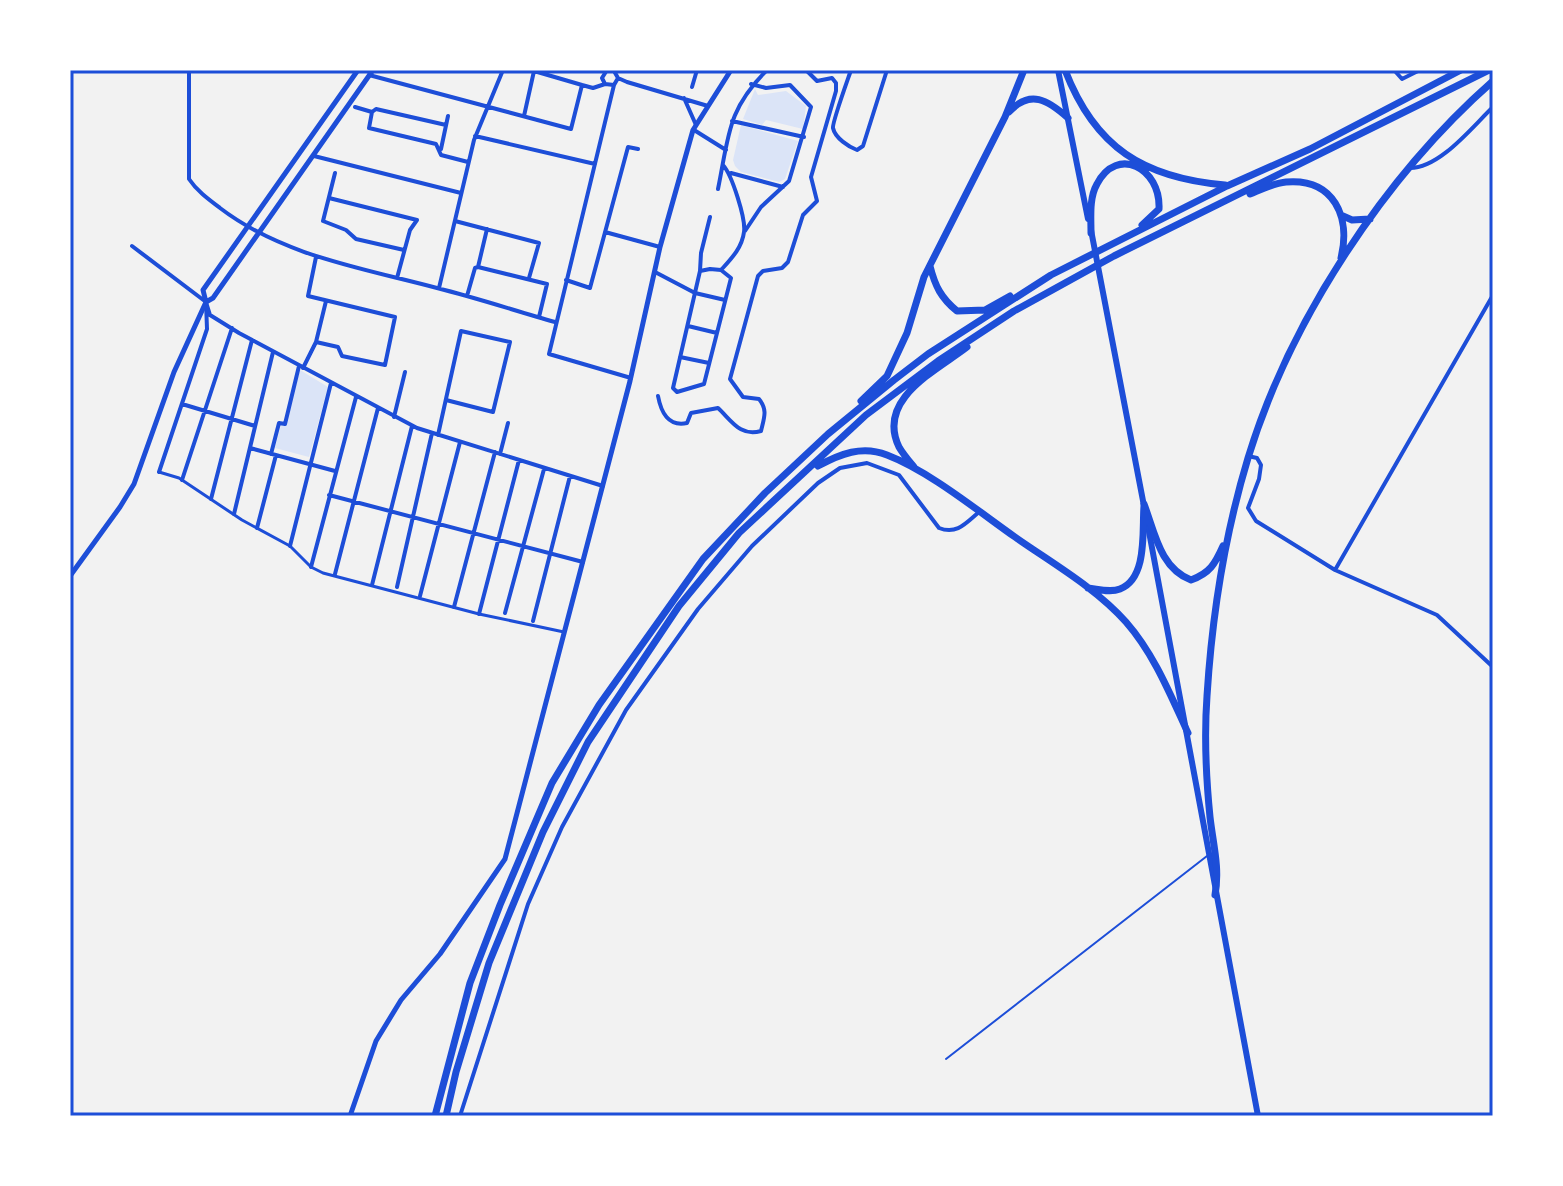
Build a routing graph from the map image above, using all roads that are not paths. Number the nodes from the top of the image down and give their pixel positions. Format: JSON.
{"nodes":[{"id":1,"x":189,"y":70,"type":"edge"},
{"id":2,"x":358,"y":70,"type":"edge"},
{"id":3,"x":465,"y":70,"type":"edge"},
{"id":4,"x":473,"y":70,"type":"edge"},
{"id":5,"x":503,"y":70,"type":"edge"},
{"id":6,"x":607,"y":70,"type":"edge"},
{"id":7,"x":697,"y":70,"type":"edge"},
{"id":8,"x":731,"y":70,"type":"edge"},
{"id":9,"x":767,"y":70,"type":"edge"},
{"id":10,"x":806,"y":70,"type":"edge"},
{"id":11,"x":851,"y":70,"type":"edge"},
{"id":12,"x":887,"y":70,"type":"edge"},
{"id":13,"x":1024,"y":70,"type":"edge"},
{"id":14,"x":1058,"y":70,"type":"edge"},
{"id":15,"x":1065,"y":70,"type":"edge"},
{"id":16,"x":1394,"y":70,"type":"edge"},
{"id":17,"x":1420,"y":70,"type":"edge"},
{"id":18,"x":1461,"y":70,"type":"edge"},
{"id":19,"x":1489,"y":70,"type":"edge"},
{"id":20,"x":371,"y":72,"type":"edge"},
{"id":21,"x":618,"y":78,"type":"junction"},
{"id":22,"x":1493,"y":81,"type":"edge"},
{"id":23,"x":605,"y":84,"type":"junction"},
{"id":24,"x":751,"y":84,"type":"junction"},
{"id":25,"x":582,"y":85,"type":"junction"},
{"id":26,"x":614,"y":85,"type":"junction"},
{"id":27,"x":692,"y":87,"type":"dead end"},
{"id":28,"x":684,"y":98,"type":"junction"},
{"id":29,"x":488,"y":105,"type":"junction"},
{"id":30,"x":708,"y":106,"type":"junction"},
{"id":31,"x":355,"y":107,"type":"dead end"},
{"id":32,"x":1493,"y":107,"type":"edge"},
{"id":33,"x":372,"y":112,"type":"junction"},
{"id":34,"x":448,"y":116,"type":"dead end"},
{"id":35,"x":524,"y":116,"type":"junction"},
{"id":36,"x":1005,"y":117,"type":"junction"},
{"id":37,"x":1068,"y":118,"type":"junction"},
{"id":38,"x":732,"y":121,"type":"junction"},
{"id":39,"x":446,"y":125,"type":"junction"},
{"id":40,"x":695,"y":128,"type":"junction"},
{"id":41,"x":475,"y":136,"type":"junction"},
{"id":42,"x":804,"y":137,"type":"junction"},
{"id":43,"x":638,"y":149,"type":"dead end"},
{"id":44,"x":726,"y":150,"type":"junction"},
{"id":45,"x":440,"y":151,"type":"junction"},
{"id":46,"x":314,"y":156,"type":"junction"},
{"id":47,"x":468,"y":162,"type":"junction"},
{"id":48,"x":595,"y":164,"type":"junction"},
{"id":49,"x":723,"y":165,"type":"junction"},
{"id":50,"x":1410,"y":168,"type":"junction"},
{"id":51,"x":335,"y":173,"type":"dead end"},
{"id":52,"x":730,"y":173,"type":"junction"},
{"id":53,"x":1227,"y":186,"type":"junction"},
{"id":54,"x":783,"y":187,"type":"junction"},
{"id":55,"x":718,"y":189,"type":"dead end"},
{"id":56,"x":461,"y":193,"type":"junction"},
{"id":57,"x":329,"y":198,"type":"junction"},
{"id":58,"x":1343,"y":216,"type":"junction"},
{"id":59,"x":710,"y":217,"type":"dead end"},
{"id":60,"x":1370,"y":219,"type":"junction"},
{"id":61,"x":455,"y":221,"type":"junction"},
{"id":62,"x":248,"y":226,"type":"junction"},
{"id":63,"x":1171,"y":228,"type":"junction"},
{"id":64,"x":487,"y":229,"type":"junction"},
{"id":65,"x":745,"y":231,"type":"junction"},
{"id":66,"x":605,"y":232,"type":"junction"},
{"id":67,"x":1091,"y":233,"type":"junction"},
{"id":68,"x":259,"y":234,"type":"junction"},
{"id":69,"x":1114,"y":243,"type":"junction"},
{"id":70,"x":132,"y":246,"type":"dead end"},
{"id":71,"x":660,"y":247,"type":"junction"},
{"id":72,"x":404,"y":250,"type":"junction"},
{"id":73,"x":316,"y":257,"type":"junction"},
{"id":74,"x":930,"y":266,"type":"junction"},
{"id":75,"x":478,"y":267,"type":"junction"},
{"id":76,"x":1338,"y":267,"type":"junction"},
{"id":77,"x":721,"y":270,"type":"junction"},
{"id":78,"x":700,"y":271,"type":"junction"},
{"id":79,"x":655,"y":272,"type":"junction"},
{"id":80,"x":1051,"y":275,"type":"junction"},
{"id":81,"x":397,"y":278,"type":"junction"},
{"id":82,"x":529,"y":278,"type":"junction"},
{"id":83,"x":566,"y":280,"type":"junction"},
{"id":84,"x":439,"y":288,"type":"junction"},
{"id":85,"x":695,"y":293,"type":"junction"},
{"id":86,"x":1493,"y":295,"type":"edge"},
{"id":87,"x":467,"y":296,"type":"junction"},
{"id":88,"x":725,"y":300,"type":"junction"},
{"id":89,"x":326,"y":301,"type":"junction"},
{"id":90,"x":206,"y":302,"type":"junction"},
{"id":91,"x":539,"y":317,"type":"junction"},
{"id":92,"x":555,"y":322,"type":"junction"},
{"id":93,"x":687,"y":326,"type":"junction"},
{"id":94,"x":232,"y":328,"type":"junction"},
{"id":95,"x":717,"y":333,"type":"junction"},
{"id":96,"x":974,"y":337,"type":"junction"},
{"id":97,"x":252,"y":340,"type":"junction"},
{"id":98,"x":316,"y":342,"type":"junction"},
{"id":99,"x":273,"y":352,"type":"junction"},
{"id":100,"x":680,"y":357,"type":"junction"},
{"id":101,"x":709,"y":363,"type":"junction"},
{"id":102,"x":301,"y":367,"type":"junction"},
{"id":103,"x":405,"y":372,"type":"dead end"},
{"id":104,"x":631,"y":378,"type":"junction"},
{"id":105,"x":331,"y":383,"type":"junction"},
{"id":106,"x":658,"y":396,"type":"dead end"},
{"id":107,"x":356,"y":397,"type":"junction"},
{"id":108,"x":446,"y":400,"type":"junction"},
{"id":109,"x":182,"y":404,"type":"junction"},
{"id":110,"x":378,"y":408,"type":"junction"},
{"id":111,"x":205,"y":411,"type":"junction"},
{"id":112,"x":394,"y":417,"type":"junction"},
{"id":113,"x":231,"y":419,"type":"junction"},
{"id":114,"x":508,"y":423,"type":"dead end"},
{"id":115,"x":255,"y":426,"type":"junction"},
{"id":116,"x":412,"y":426,"type":"junction"},
{"id":117,"x":435,"y":434,"type":"junction"},
{"id":118,"x":828,"y":434,"type":"junction"},
{"id":119,"x":460,"y":442,"type":"junction"},
{"id":120,"x":250,"y":448,"type":"junction"},
{"id":121,"x":498,"y":453,"type":"junction"},
{"id":122,"x":274,"y":454,"type":"junction"},
{"id":123,"x":1248,"y":456,"type":"junction"},
{"id":124,"x":519,"y":460,"type":"junction"},
{"id":125,"x":310,"y":464,"type":"junction"},
{"id":126,"x":544,"y":468,"type":"junction"},
{"id":127,"x":335,"y":471,"type":"junction"},
{"id":128,"x":809,"y":471,"type":"junction"},
{"id":129,"x":159,"y":472,"type":"joint"},
{"id":130,"x":918,"y":472,"type":"junction"},
{"id":131,"x":570,"y":476,"type":"junction"},
{"id":132,"x":182,"y":480,"type":"junction"},
{"id":133,"x":603,"y":486,"type":"junction"},
{"id":134,"x":329,"y":495,"type":"junction"},
{"id":135,"x":211,"y":499,"type":"junction"},
{"id":136,"x":354,"y":501,"type":"junction"},
{"id":137,"x":1144,"y":504,"type":"junction"},
{"id":138,"x":391,"y":511,"type":"junction"},
{"id":139,"x":979,"y":512,"type":"junction"},
{"id":140,"x":234,"y":514,"type":"junction"},
{"id":141,"x":413,"y":517,"type":"junction"},
{"id":142,"x":439,"y":524,"type":"junction"},
{"id":143,"x":257,"y":528,"type":"junction"},
{"id":144,"x":473,"y":533,"type":"junction"},
{"id":145,"x":1229,"y":533,"type":"junction"},
{"id":146,"x":498,"y":539,"type":"junction"},
{"id":147,"x":290,"y":546,"type":"junction"},
{"id":148,"x":522,"y":546,"type":"junction"},
{"id":149,"x":551,"y":554,"type":"junction"},
{"id":150,"x":583,"y":562,"type":"junction"},
{"id":151,"x":311,"y":567,"type":"junction"},
{"id":152,"x":1335,"y":570,"type":"junction"},
{"id":153,"x":335,"y":574,"type":"dead end"},
{"id":154,"x":70,"y":576,"type":"edge"},
{"id":155,"x":372,"y":585,"type":"dead end"},
{"id":156,"x":397,"y":587,"type":"dead end"},
{"id":157,"x":1087,"y":588,"type":"junction"},
{"id":158,"x":420,"y":596,"type":"dead end"},
{"id":159,"x":454,"y":607,"type":"junction"},
{"id":160,"x":505,"y":613,"type":"dead end"},
{"id":161,"x":479,"y":614,"type":"junction"},
{"id":162,"x":533,"y":621,"type":"dead end"},
{"id":163,"x":564,"y":632,"type":"junction"},
{"id":164,"x":1493,"y":667,"type":"edge"},
{"id":165,"x":1188,"y":733,"type":"junction"},
{"id":166,"x":1208,"y":856,"type":"junction"},
{"id":167,"x":1215,"y":895,"type":"junction"},
{"id":168,"x":946,"y":1059,"type":"dead end"},
{"id":169,"x":350,"y":1116,"type":"edge"},
{"id":170,"x":435,"y":1116,"type":"edge"},
{"id":171,"x":446,"y":1116,"type":"edge"},
{"id":172,"x":460,"y":1116,"type":"edge"},
{"id":173,"x":1258,"y":1116,"type":"edge"}],
"edges":[{"from":1,"to":62,"type":"street"},
{"from":2,"to":62,"type":"street"},
{"from":3,"to":4,"type":"street"},
{"from":5,"to":29,"type":"street"},
{"from":6,"to":21,"type":"street"},
{"from":6,"to":23,"type":"street"},
{"from":7,"to":27,"type":"street"},
{"from":8,"to":30,"type":"street"},
{"from":9,"to":24,"type":"street"},
{"from":10,"to":106,"type":"street"},
{"from":11,"to":12,"type":"street"},
{"from":13,"to":36,"type":"highway"},
{"from":14,"to":37,"type":"main road"},
{"from":15,"to":53,"type":"highway"},
{"from":16,"to":17,"type":"street"},
{"from":18,"to":53,"type":"highway"},
{"from":19,"to":63,"type":"highway"},
{"from":20,"to":29,"type":"street"},
{"from":20,"to":46,"type":"street"},
{"from":21,"to":26,"type":"street"},
{"from":21,"to":28,"type":"street"},
{"from":22,"to":50,"type":"highway"},
{"from":23,"to":25,"type":"street"},
{"from":23,"to":26,"type":"street"},
{"from":24,"to":38,"type":"street"},
{"from":24,"to":42,"type":"street"},
{"from":25,"to":35,"type":"street"},
{"from":25,"to":35,"type":"street"},
{"from":26,"to":48,"type":"street"},
{"from":28,"to":30,"type":"street"},
{"from":28,"to":40,"type":"street"},
{"from":29,"to":35,"type":"street"},
{"from":29,"to":41,"type":"street"},
{"from":30,"to":40,"type":"street"},
{"from":31,"to":33,"type":"street"},
{"from":32,"to":50,"type":"street"},
{"from":33,"to":39,"type":"street"},
{"from":33,"to":45,"type":"street"},
{"from":34,"to":39,"type":"street"},
{"from":36,"to":37,"type":"highway"},
{"from":36,"to":74,"type":"highway"},
{"from":37,"to":67,"type":"main road"},
{"from":38,"to":42,"type":"street"},
{"from":38,"to":44,"type":"street"},
{"from":39,"to":45,"type":"street"},
{"from":40,"to":44,"type":"street"},
{"from":40,"to":71,"type":"street"},
{"from":41,"to":47,"type":"street"},
{"from":41,"to":48,"type":"street"},
{"from":42,"to":54,"type":"street"},
{"from":43,"to":66,"type":"street"},
{"from":44,"to":49,"type":"street"},
{"from":45,"to":47,"type":"street"},
{"from":46,"to":56,"type":"street"},
{"from":46,"to":68,"type":"street"},
{"from":47,"to":56,"type":"street"},
{"from":48,"to":83,"type":"street"},
{"from":49,"to":52,"type":"street"},
{"from":49,"to":55,"type":"street"},
{"from":50,"to":60,"type":"highway"},
{"from":51,"to":57,"type":"street"},
{"from":52,"to":54,"type":"street"},
{"from":52,"to":65,"type":"street"},
{"from":53,"to":69,"type":"highway"},
{"from":54,"to":65,"type":"street"},
{"from":56,"to":61,"type":"street"},
{"from":57,"to":72,"type":"street"},
{"from":57,"to":72,"type":"street"},
{"from":58,"to":60,"type":"highway"},
{"from":58,"to":63,"type":"highway"},
{"from":58,"to":76,"type":"highway"},
{"from":59,"to":78,"type":"street"},
{"from":60,"to":76,"type":"highway"},
{"from":61,"to":64,"type":"street"},
{"from":61,"to":84,"type":"street"},
{"from":62,"to":68,"type":"street"},
{"from":62,"to":90,"type":"street"},
{"from":63,"to":96,"type":"highway"},
{"from":64,"to":75,"type":"street"},
{"from":64,"to":82,"type":"street"},
{"from":65,"to":77,"type":"street"},
{"from":66,"to":71,"type":"street"},
{"from":66,"to":83,"type":"street"},
{"from":67,"to":69,"type":"highway"},
{"from":67,"to":137,"type":"main road"},
{"from":68,"to":73,"type":"street"},
{"from":68,"to":90,"type":"street"},
{"from":69,"to":80,"type":"highway"},
{"from":70,"to":90,"type":"street"},
{"from":71,"to":79,"type":"street"},
{"from":72,"to":81,"type":"street"},
{"from":73,"to":81,"type":"street"},
{"from":73,"to":89,"type":"street"},
{"from":74,"to":80,"type":"highway"},
{"from":74,"to":118,"type":"highway"},
{"from":75,"to":82,"type":"street"},
{"from":75,"to":87,"type":"street"},
{"from":76,"to":123,"type":"highway"},
{"from":77,"to":78,"type":"street"},
{"from":77,"to":88,"type":"street"},
{"from":78,"to":85,"type":"street"},
{"from":79,"to":85,"type":"street"},
{"from":79,"to":104,"type":"street"},
{"from":80,"to":118,"type":"highway"},
{"from":81,"to":84,"type":"street"},
{"from":82,"to":91,"type":"street"},
{"from":83,"to":92,"type":"street"},
{"from":84,"to":87,"type":"street"},
{"from":85,"to":88,"type":"street"},
{"from":85,"to":93,"type":"street"},
{"from":86,"to":152,"type":"street"},
{"from":87,"to":91,"type":"street"},
{"from":88,"to":95,"type":"street"},
{"from":89,"to":98,"type":"street"},
{"from":89,"to":98,"type":"street"},
{"from":90,"to":94,"type":"street"},
{"from":90,"to":109,"type":"street"},
{"from":90,"to":154,"type":"street"},
{"from":91,"to":92,"type":"street"},
{"from":92,"to":104,"type":"street"},
{"from":93,"to":95,"type":"street"},
{"from":93,"to":100,"type":"street"},
{"from":94,"to":97,"type":"street"},
{"from":94,"to":111,"type":"street"},
{"from":95,"to":101,"type":"street"},
{"from":96,"to":128,"type":"highway"},
{"from":96,"to":130,"type":"highway"},
{"from":97,"to":99,"type":"street"},
{"from":97,"to":113,"type":"street"},
{"from":98,"to":102,"type":"street"},
{"from":99,"to":102,"type":"street"},
{"from":99,"to":115,"type":"street"},
{"from":100,"to":101,"type":"street"},
{"from":100,"to":101,"type":"street"},
{"from":102,"to":105,"type":"street"},
{"from":102,"to":122,"type":"street"},
{"from":103,"to":112,"type":"street"},
{"from":104,"to":133,"type":"street"},
{"from":105,"to":107,"type":"street"},
{"from":105,"to":125,"type":"street"},
{"from":107,"to":110,"type":"street"},
{"from":107,"to":127,"type":"street"},
{"from":108,"to":108,"type":"street"},
{"from":108,"to":117,"type":"street"},
{"from":109,"to":111,"type":"street"},
{"from":109,"to":129,"type":"street"},
{"from":110,"to":112,"type":"street"},
{"from":110,"to":136,"type":"street"},
{"from":111,"to":113,"type":"street"},
{"from":111,"to":132,"type":"street"},
{"from":112,"to":116,"type":"street"},
{"from":113,"to":115,"type":"street"},
{"from":113,"to":135,"type":"street"},
{"from":114,"to":121,"type":"street"},
{"from":115,"to":120,"type":"street"},
{"from":116,"to":117,"type":"street"},
{"from":116,"to":138,"type":"street"},
{"from":117,"to":119,"type":"street"},
{"from":117,"to":141,"type":"street"},
{"from":118,"to":170,"type":"highway"},
{"from":119,"to":121,"type":"street"},
{"from":119,"to":142,"type":"street"},
{"from":120,"to":122,"type":"street"},
{"from":120,"to":140,"type":"street"},
{"from":121,"to":124,"type":"street"},
{"from":121,"to":144,"type":"street"},
{"from":122,"to":125,"type":"street"},
{"from":122,"to":143,"type":"street"},
{"from":123,"to":145,"type":"highway"},
{"from":123,"to":152,"type":"street"},
{"from":124,"to":126,"type":"street"},
{"from":124,"to":146,"type":"street"},
{"from":125,"to":127,"type":"street"},
{"from":125,"to":147,"type":"street"},
{"from":126,"to":131,"type":"street"},
{"from":126,"to":148,"type":"street"},
{"from":127,"to":134,"type":"street"},
{"from":128,"to":130,"type":"highway"},
{"from":128,"to":171,"type":"highway"},
{"from":129,"to":132,"type":"street"},
{"from":130,"to":139,"type":"highway"},
{"from":131,"to":133,"type":"street"},
{"from":131,"to":149,"type":"street"},
{"from":132,"to":135,"type":"street"},
{"from":133,"to":150,"type":"street"},
{"from":134,"to":136,"type":"street"},
{"from":134,"to":151,"type":"street"},
{"from":135,"to":140,"type":"street"},
{"from":136,"to":138,"type":"street"},
{"from":136,"to":153,"type":"street"},
{"from":137,"to":145,"type":"highway"},
{"from":137,"to":157,"type":"highway"},
{"from":137,"to":165,"type":"main road"},
{"from":138,"to":141,"type":"street"},
{"from":138,"to":155,"type":"street"},
{"from":139,"to":157,"type":"highway"},
{"from":139,"to":172,"type":"street"},
{"from":140,"to":143,"type":"street"},
{"from":141,"to":142,"type":"street"},
{"from":141,"to":156,"type":"street"},
{"from":142,"to":144,"type":"street"},
{"from":142,"to":158,"type":"street"},
{"from":143,"to":147,"type":"street"},
{"from":144,"to":146,"type":"street"},
{"from":144,"to":159,"type":"street"},
{"from":145,"to":167,"type":"highway"},
{"from":146,"to":148,"type":"street"},
{"from":146,"to":161,"type":"street"},
{"from":147,"to":151,"type":"street"},
{"from":148,"to":149,"type":"street"},
{"from":148,"to":160,"type":"street"},
{"from":149,"to":150,"type":"street"},
{"from":149,"to":162,"type":"street"},
{"from":150,"to":163,"type":"street"},
{"from":151,"to":159,"type":"street"},
{"from":152,"to":164,"type":"street"},
{"from":157,"to":165,"type":"highway"},
{"from":159,"to":161,"type":"street"},
{"from":161,"to":163,"type":"street"},
{"from":163,"to":169,"type":"street"},
{"from":165,"to":166,"type":"main road"},
{"from":166,"to":167,"type":"main road"},
{"from":166,"to":168,"type":"lane"},
{"from":167,"to":173,"type":"main road"}]}
